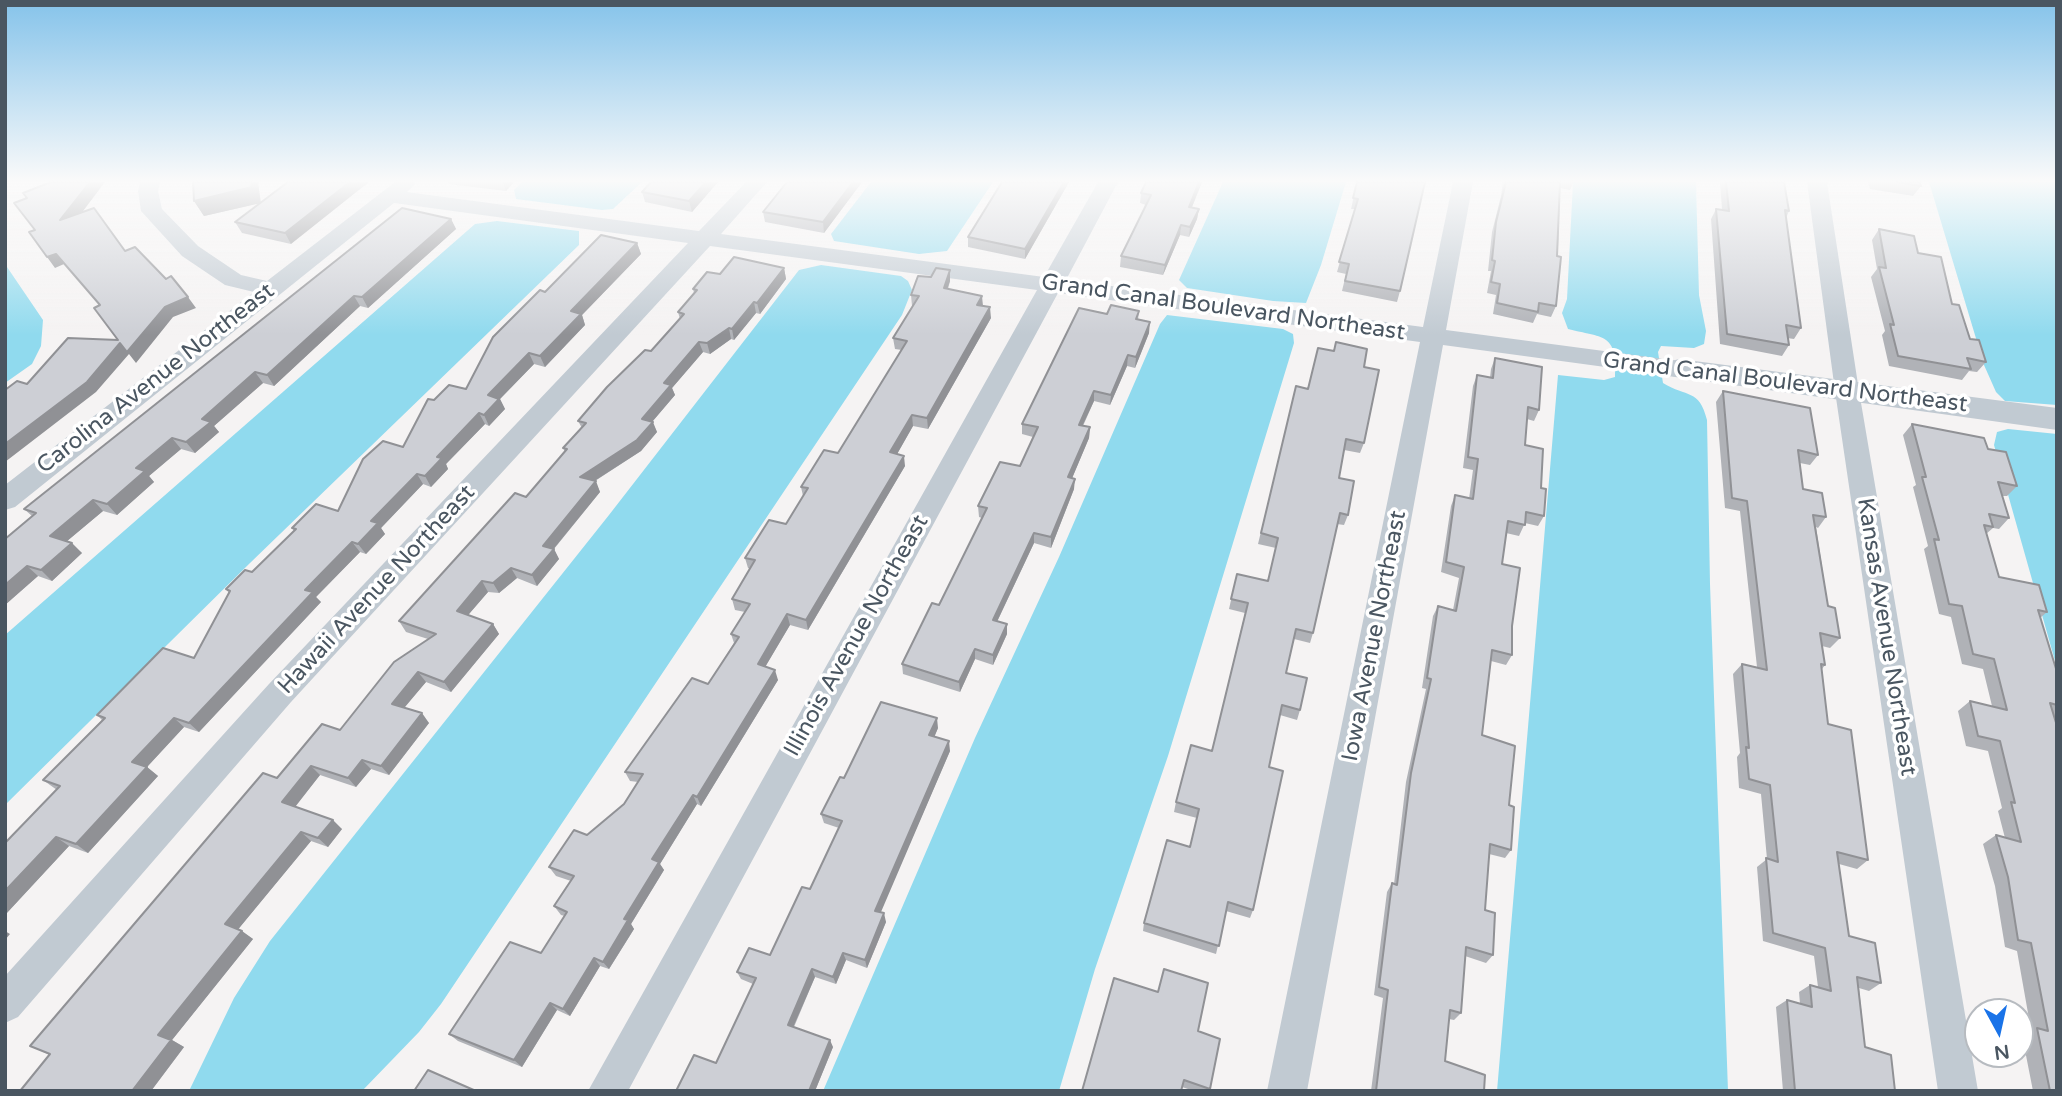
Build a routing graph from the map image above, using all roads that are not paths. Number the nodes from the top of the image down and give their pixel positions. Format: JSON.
{"nodes":[{"id":1,"x":173,"y":233,"type":"edge"},
{"id":2,"x":341,"y":233,"type":"edge"},
{"id":3,"x":682,"y":233,"type":"edge"},
{"id":4,"x":711,"y":233,"type":"edge"},
{"id":5,"x":1080,"y":233,"type":"edge"},
{"id":6,"x":1453,"y":233,"type":"edge"},
{"id":7,"x":1824,"y":233,"type":"edge"},
{"id":8,"x":707,"y":237,"type":"junction"},
{"id":9,"x":1051,"y":285,"type":"junction"},
{"id":10,"x":270,"y":289,"type":"junction"},
{"id":11,"x":1432,"y":336,"type":"junction"},
{"id":12,"x":1679,"y":369,"type":"joint"},
{"id":13,"x":1847,"y":391,"type":"junction"},
{"id":14,"x":2057,"y":419,"type":"edge"},
{"id":15,"x":5,"y":500,"type":"edge"},
{"id":16,"x":5,"y":1004,"type":"edge"},
{"id":17,"x":607,"y":1091,"type":"edge"},
{"id":18,"x":1287,"y":1091,"type":"edge"},
{"id":19,"x":1958,"y":1091,"type":"edge"}],
"edges":[{"from":1,"to":10,"type":"street"},
{"from":2,"to":10,"type":"street","name":"Carolina Avenue Northeast"},
{"from":3,"to":8,"type":"street","name":"Grand Canal Boulevard Northeast"},
{"from":4,"to":8,"type":"street","name":"Hawaii Avenue Northeast"},
{"from":5,"to":9,"type":"street","name":"Illinois Avenue Northeast"},
{"from":6,"to":11,"type":"street","name":"Iowa Avenue Northeast"},
{"from":7,"to":13,"type":"street","name":"Kansas Avenue Northeast"},
{"from":8,"to":9,"type":"street","name":"Grand Canal Boulevard Northeast"},
{"from":8,"to":16,"type":"street","name":"Hawaii Avenue Northeast"},
{"from":9,"to":11,"type":"street","name":"Grand Canal Boulevard Northeast"},
{"from":9,"to":17,"type":"street","name":"Illinois Avenue Northeast"},
{"from":10,"to":15,"type":"street","name":"Carolina Avenue Northeast"},
{"from":11,"to":12,"type":"street","name":"Grand Canal Boulevard Northeast"},
{"from":11,"to":18,"type":"street","name":"Iowa Avenue Northeast"},
{"from":12,"to":13,"type":"street","name":"Grand Canal Boulevard Northeast"},
{"from":13,"to":14,"type":"street","name":"Grand Canal Boulevard Northeast"},
{"from":13,"to":19,"type":"street","name":"Kansas Avenue Northeast"}]}
